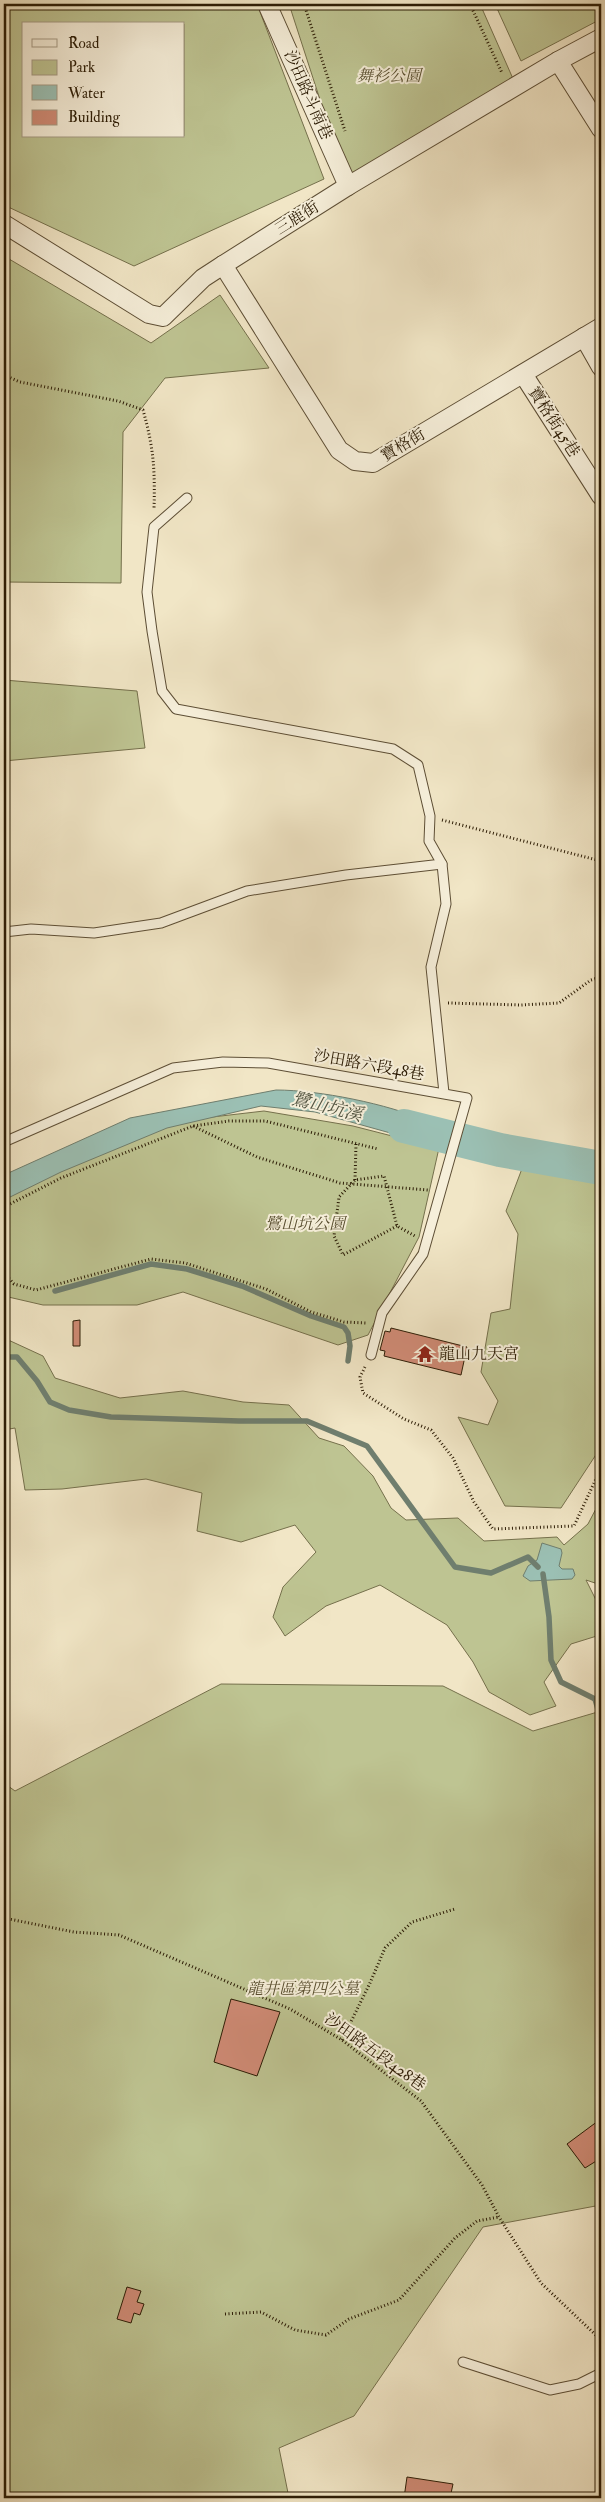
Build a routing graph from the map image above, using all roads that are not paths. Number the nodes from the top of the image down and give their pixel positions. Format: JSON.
{"nodes":[{"id":1,"x":267,"y":4,"type":"edge"},
{"id":2,"x":601,"y":38,"type":"edge"},
{"id":3,"x":558,"y":60,"type":"junction"},
{"id":4,"x":601,"y":129,"type":"edge"},
{"id":5,"x":348,"y":186,"type":"junction"},
{"id":6,"x":4,"y":224,"type":"edge"},
{"id":7,"x":223,"y":265,"type":"junction"},
{"id":8,"x":601,"y":327,"type":"edge"},
{"id":9,"x":584,"y":338,"type":"junction"},
{"id":10,"x":601,"y":367,"type":"edge"},
{"id":11,"x":523,"y":374,"type":"junction"},
{"id":12,"x":601,"y":496,"type":"edge"},
{"id":13,"x":187,"y":498,"type":"dead end"},
{"id":14,"x":442,"y":864,"type":"junction"},
{"id":15,"x":4,"y":932,"type":"edge"},
{"id":16,"x":444,"y":1093,"type":"junction"},
{"id":17,"x":4,"y":1142,"type":"edge"},
{"id":18,"x":370,"y":1355,"type":"road end"},
{"id":19,"x":462,"y":2362,"type":"dead end"},
{"id":20,"x":601,"y":2373,"type":"edge"}],
"edges":[{"from":1,"to":5,"type":"street","name":"沙田路斗南巷"},
{"from":2,"to":3,"type":"street","name":"三鹿街"},
{"from":3,"to":4,"type":"street"},
{"from":3,"to":5,"type":"street","name":"三鹿街"},
{"from":5,"to":7,"type":"street","name":"三鹿街"},
{"from":6,"to":7,"type":"street","name":"三鹿街"},
{"from":7,"to":11,"type":"street","name":"寶格街"},
{"from":8,"to":9,"type":"street","name":"寶格街"},
{"from":9,"to":10,"type":"street"},
{"from":9,"to":11,"type":"street","name":"寶格街"},
{"from":11,"to":12,"type":"street","name":"寶格街45巷"},
{"from":13,"to":14,"type":"lane"},
{"from":14,"to":15,"type":"lane"},
{"from":14,"to":16,"type":"lane"},
{"from":16,"to":17,"type":"lane","name":"沙田路六段48巷"},
{"from":16,"to":18,"type":"lane","name":"沙田路六段48巷"},
{"from":19,"to":20,"type":"lane"}]}
